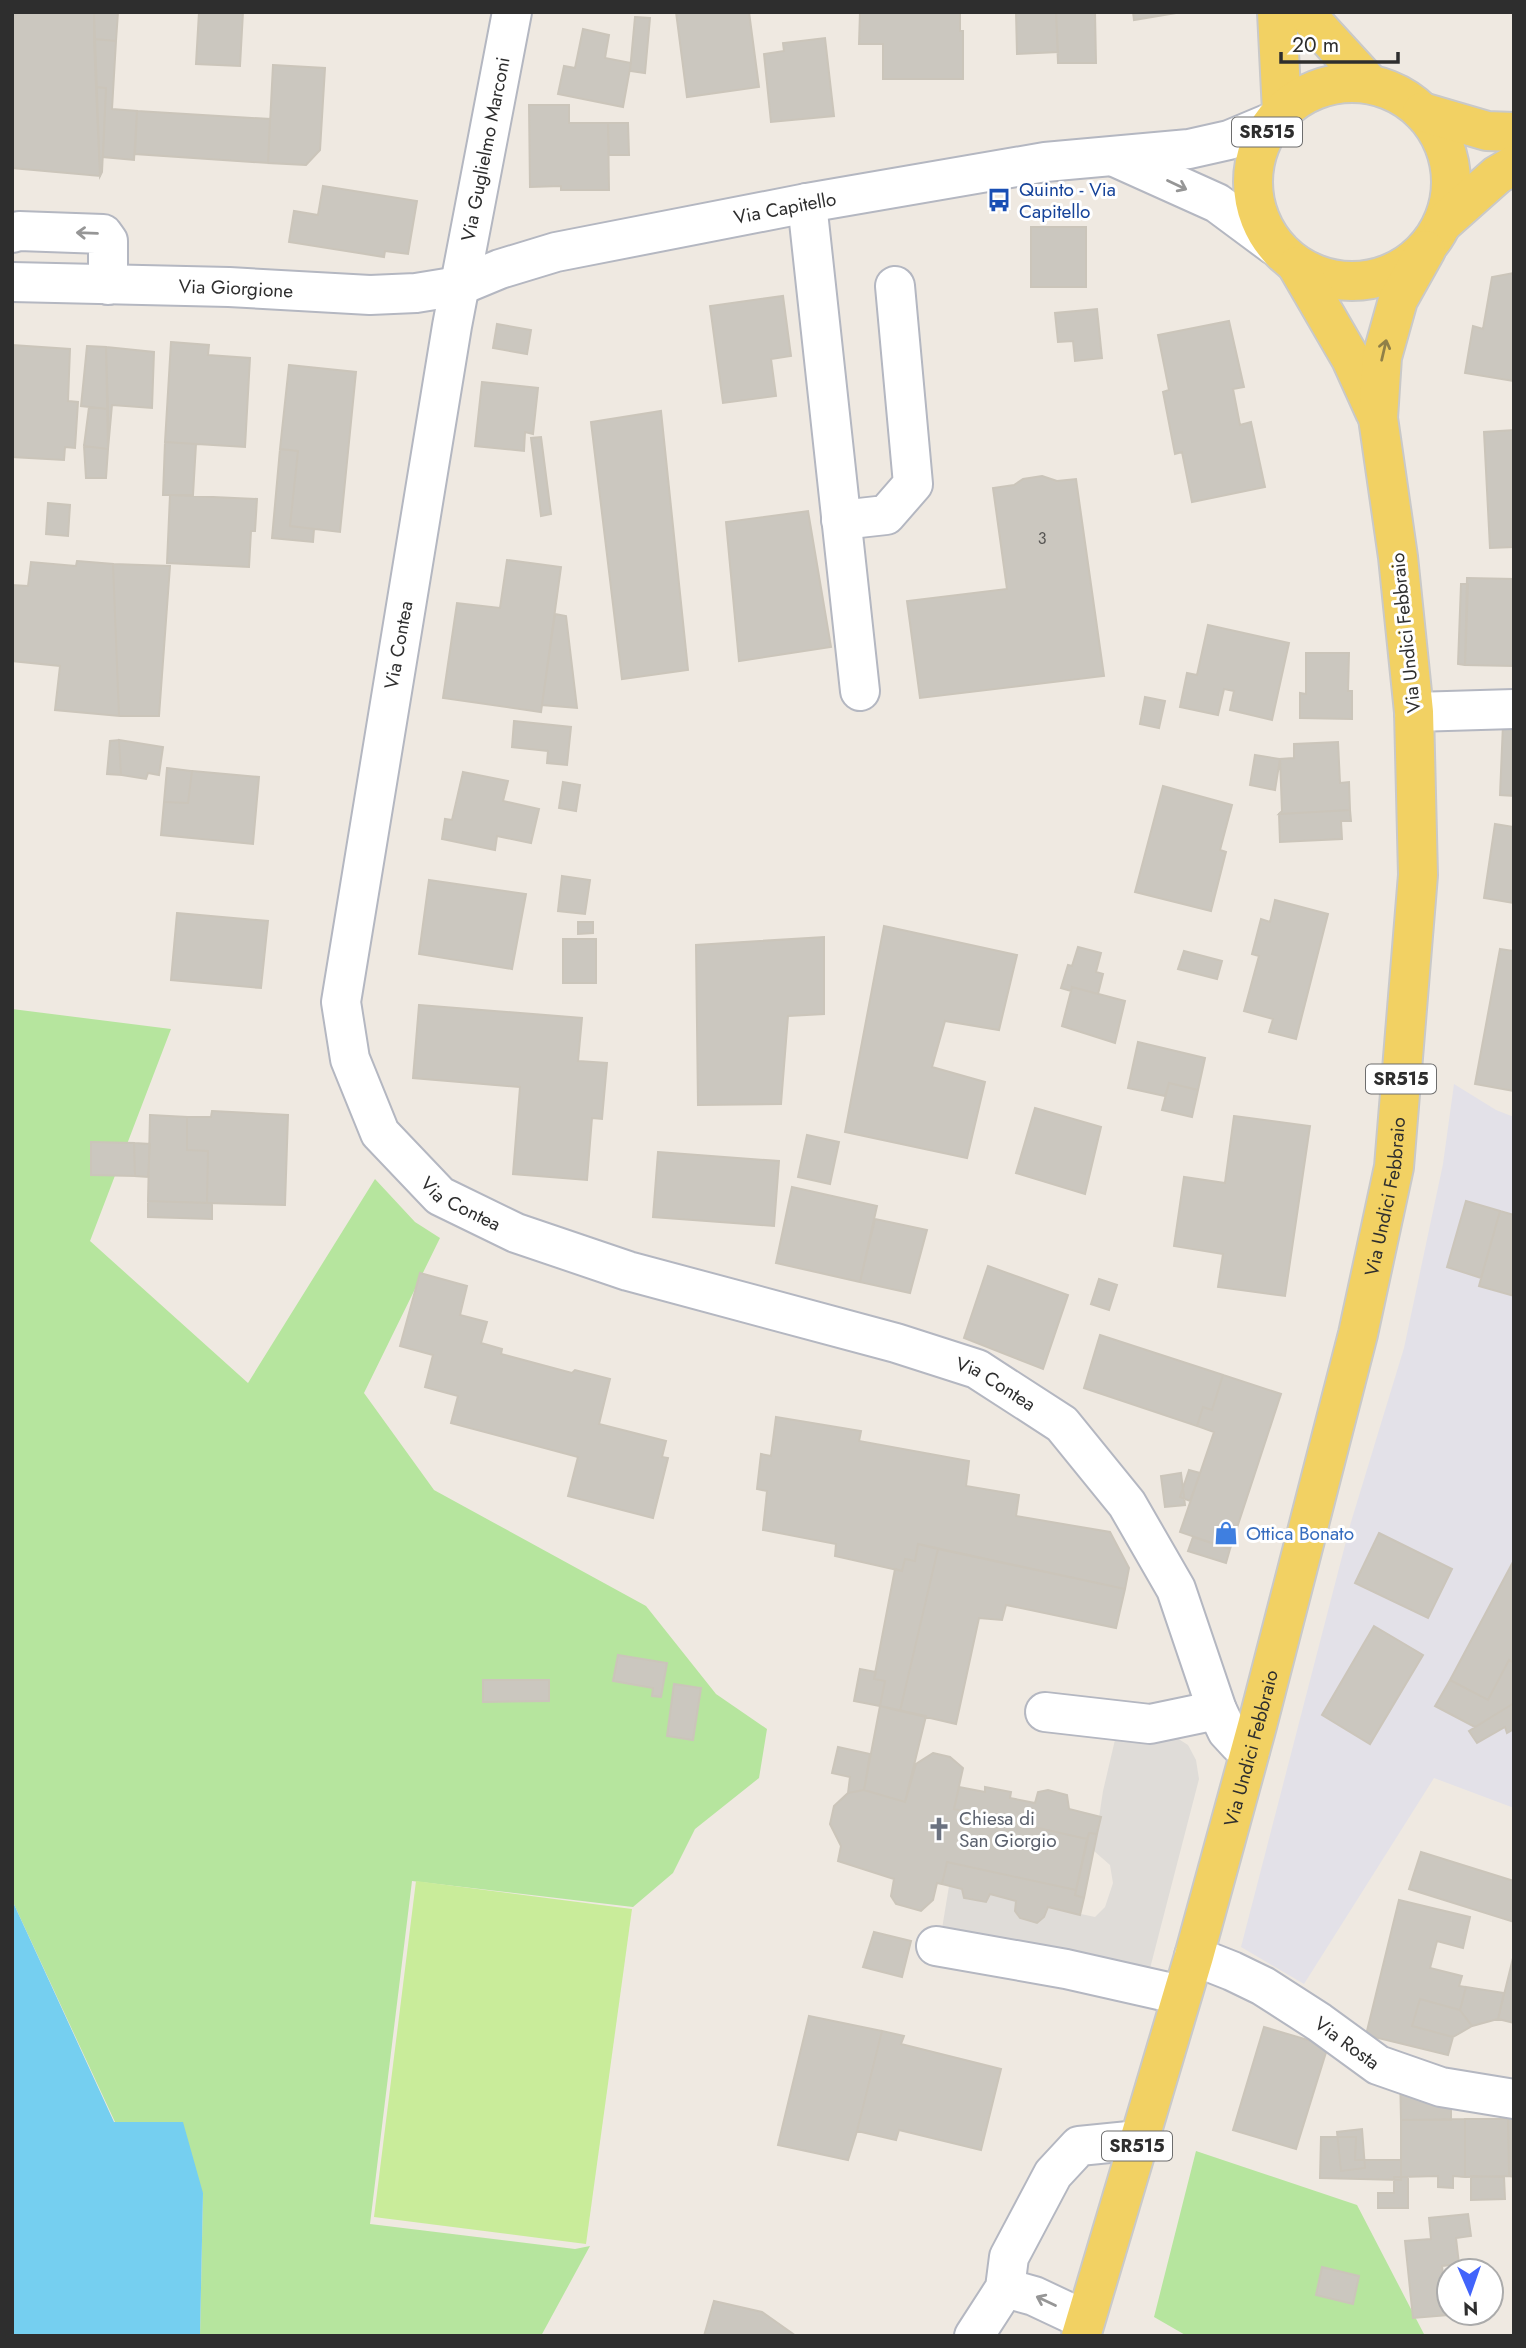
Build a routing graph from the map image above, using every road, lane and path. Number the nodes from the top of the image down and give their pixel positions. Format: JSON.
{"nodes":[{"id":1,"x":512,"y":12,"type":"edge"},
{"id":2,"x":1278,"y":12,"type":"edge"},
{"id":3,"x":1307,"y":12,"type":"edge"},
{"id":4,"x":1370,"y":84,"type":"junction"},
{"id":5,"x":1422,"y":112,"type":"junction"},
{"id":6,"x":1277,"y":117,"type":"junction"},
{"id":7,"x":1514,"y":132,"type":"edge"},
{"id":8,"x":1115,"y":157,"type":"junction"},
{"id":9,"x":1514,"y":165,"type":"edge"},
{"id":10,"x":807,"y":203,"type":"junction"},
{"id":11,"x":12,"y":233,"type":"edge"},
{"id":12,"x":1434,"y":236,"type":"junction"},
{"id":13,"x":1286,"y":256,"type":"junction"},
{"id":14,"x":12,"y":282,"type":"edge"},
{"id":15,"x":108,"y":285,"type":"junction"},
{"id":16,"x":459,"y":286,"type":"junction"},
{"id":17,"x":895,"y":286,"type":"dead end"},
{"id":18,"x":1378,"y":418,"type":"junction"},
{"id":19,"x":841,"y":520,"type":"junction"},
{"id":20,"x":860,"y":691,"type":"dead end"},
{"id":21,"x":1514,"y":709,"type":"edge"},
{"id":22,"x":1414,"y":712,"type":"junction"},
{"id":23,"x":1217,"y":1710,"type":"junction"},
{"id":24,"x":1045,"y":1712,"type":"dead end"},
{"id":25,"x":1253,"y":1738,"type":"junction"},
{"id":26,"x":936,"y":1946,"type":"dead end"},
{"id":27,"x":1194,"y":1956,"type":"junction"},
{"id":28,"x":1181,"y":1995,"type":"junction"},
{"id":29,"x":1514,"y":2099,"type":"edge"},
{"id":30,"x":1139,"y":2140,"type":"junction"},
{"id":31,"x":1005,"y":2288,"type":"junction"},
{"id":32,"x":1083,"y":2328,"type":"edge"},
{"id":33,"x":974,"y":2336,"type":"edge"}],
"edges":[{"from":1,"to":16,"type":"street","name":"Via Guglielmo Marconi"},
{"from":2,"to":6,"type":"main road","name":"Via Undici Febbraio","number":"SR515"},
{"from":3,"to":4,"type":"main road","name":"Via Undici Febbraio","number":"SR515"},
{"from":4,"to":5,"type":"main road","name":"Via Undici Febbraio","number":"SR515"},
{"from":4,"to":6,"type":"main road","name":"Via Undici Febbraio","number":"SR515"},
{"from":5,"to":7,"type":"main road"},
{"from":5,"to":12,"type":"main road","name":"Via Undici Febbraio","number":"SR515"},
{"from":6,"to":8,"type":"street","name":"Via Capitello"},
{"from":6,"to":13,"type":"main road","name":"Via Undici Febbraio","number":"SR515"},
{"from":8,"to":10,"type":"street","name":"Via Capitello"},
{"from":8,"to":13,"type":"street","name":"Via Capitello","one_way":true},
{"from":9,"to":12,"type":"main road"},
{"from":10,"to":16,"type":"street","name":"Via Capitello"},
{"from":10,"to":19,"type":"street"},
{"from":15,"to":11,"type":"street","one_way":true},
{"from":12,"to":13,"type":"main road"},
{"from":18,"to":12,"type":"main road","name":"Via Undici Febbraio","number":"SR515","one_way":true},
{"from":13,"to":18,"type":"main road","name":"Via Undici Febbraio","number":"SR515"},
{"from":14,"to":15,"type":"street","name":"Via Giorgione"},
{"from":15,"to":16,"type":"street","name":"Via Giorgione"},
{"from":16,"to":23,"type":"street","name":"Via Contea"},
{"from":17,"to":19,"type":"street"},
{"from":18,"to":22,"type":"main road","name":"Via Undici Febbraio","number":"SR515"},
{"from":19,"to":20,"type":"street"},
{"from":21,"to":22,"type":"street"},
{"from":22,"to":25,"type":"main road","name":"Via Undici Febbraio","number":"SR515"},
{"from":23,"to":24,"type":"street"},
{"from":23,"to":25,"type":"street"},
{"from":25,"to":27,"type":"main road","name":"Via Undici Febbraio","number":"SR515"},
{"from":26,"to":28,"type":"street"},
{"from":27,"to":28,"type":"main road","number":"SR515"},
{"from":27,"to":29,"type":"street","name":"Via Rosta"},
{"from":28,"to":30,"type":"main road","number":"SR515"},
{"from":30,"to":31,"type":"street"},
{"from":30,"to":32,"type":"main road","number":"SR515"},
{"from":32,"to":31,"type":"street","one_way":true},
{"from":31,"to":33,"type":"street"}]}
